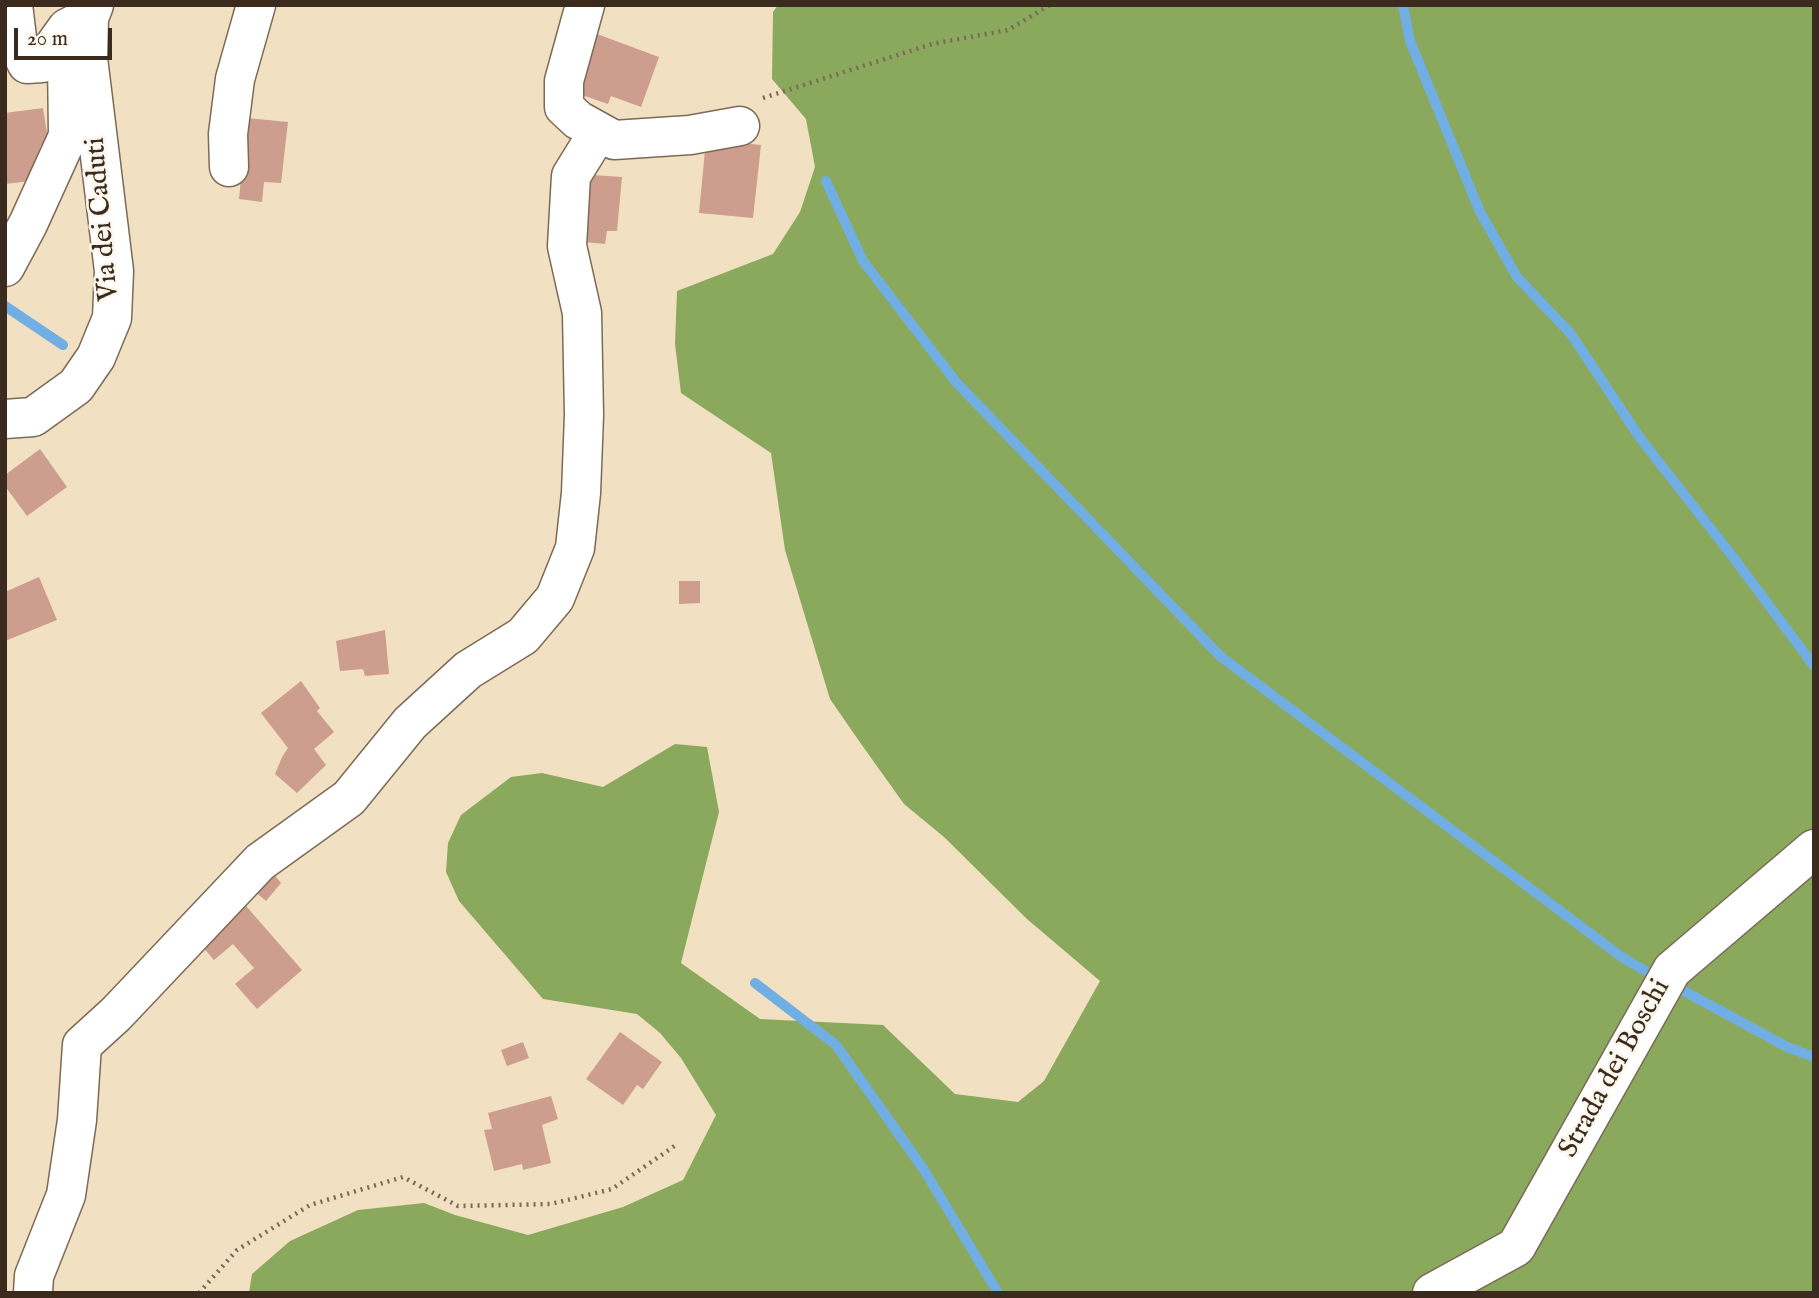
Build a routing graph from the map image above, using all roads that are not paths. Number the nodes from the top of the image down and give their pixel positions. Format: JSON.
{"nodes":[{"id":1,"x":13,"y":5,"type":"edge"},
{"id":2,"x":256,"y":5,"type":"edge"},
{"id":3,"x":585,"y":5,"type":"edge"},
{"id":4,"x":84,"y":17,"type":"edge"},
{"id":5,"x":747,"y":114,"type":"road end"},
{"id":6,"x":597,"y":134,"type":"dead end"},
{"id":7,"x":229,"y":167,"type":"dead end"},
{"id":8,"x":5,"y":267,"type":"edge"},
{"id":9,"x":5,"y":419,"type":"edge"},
{"id":10,"x":1814,"y":849,"type":"edge"},
{"id":11,"x":33,"y":1293,"type":"edge"},
{"id":12,"x":1432,"y":1293,"type":"edge"}],
"edges":[{"from":1,"to":4,"type":"street"},
{"from":2,"to":7,"type":"street"},
{"from":3,"to":5,"type":"street"},
{"from":4,"to":8,"type":"street"},
{"from":4,"to":9,"type":"street","name":"Via dei Caduti"},
{"from":6,"to":11,"type":"street"},
{"from":10,"to":12,"type":"street","name":"Strada dei Boschi"}]}
